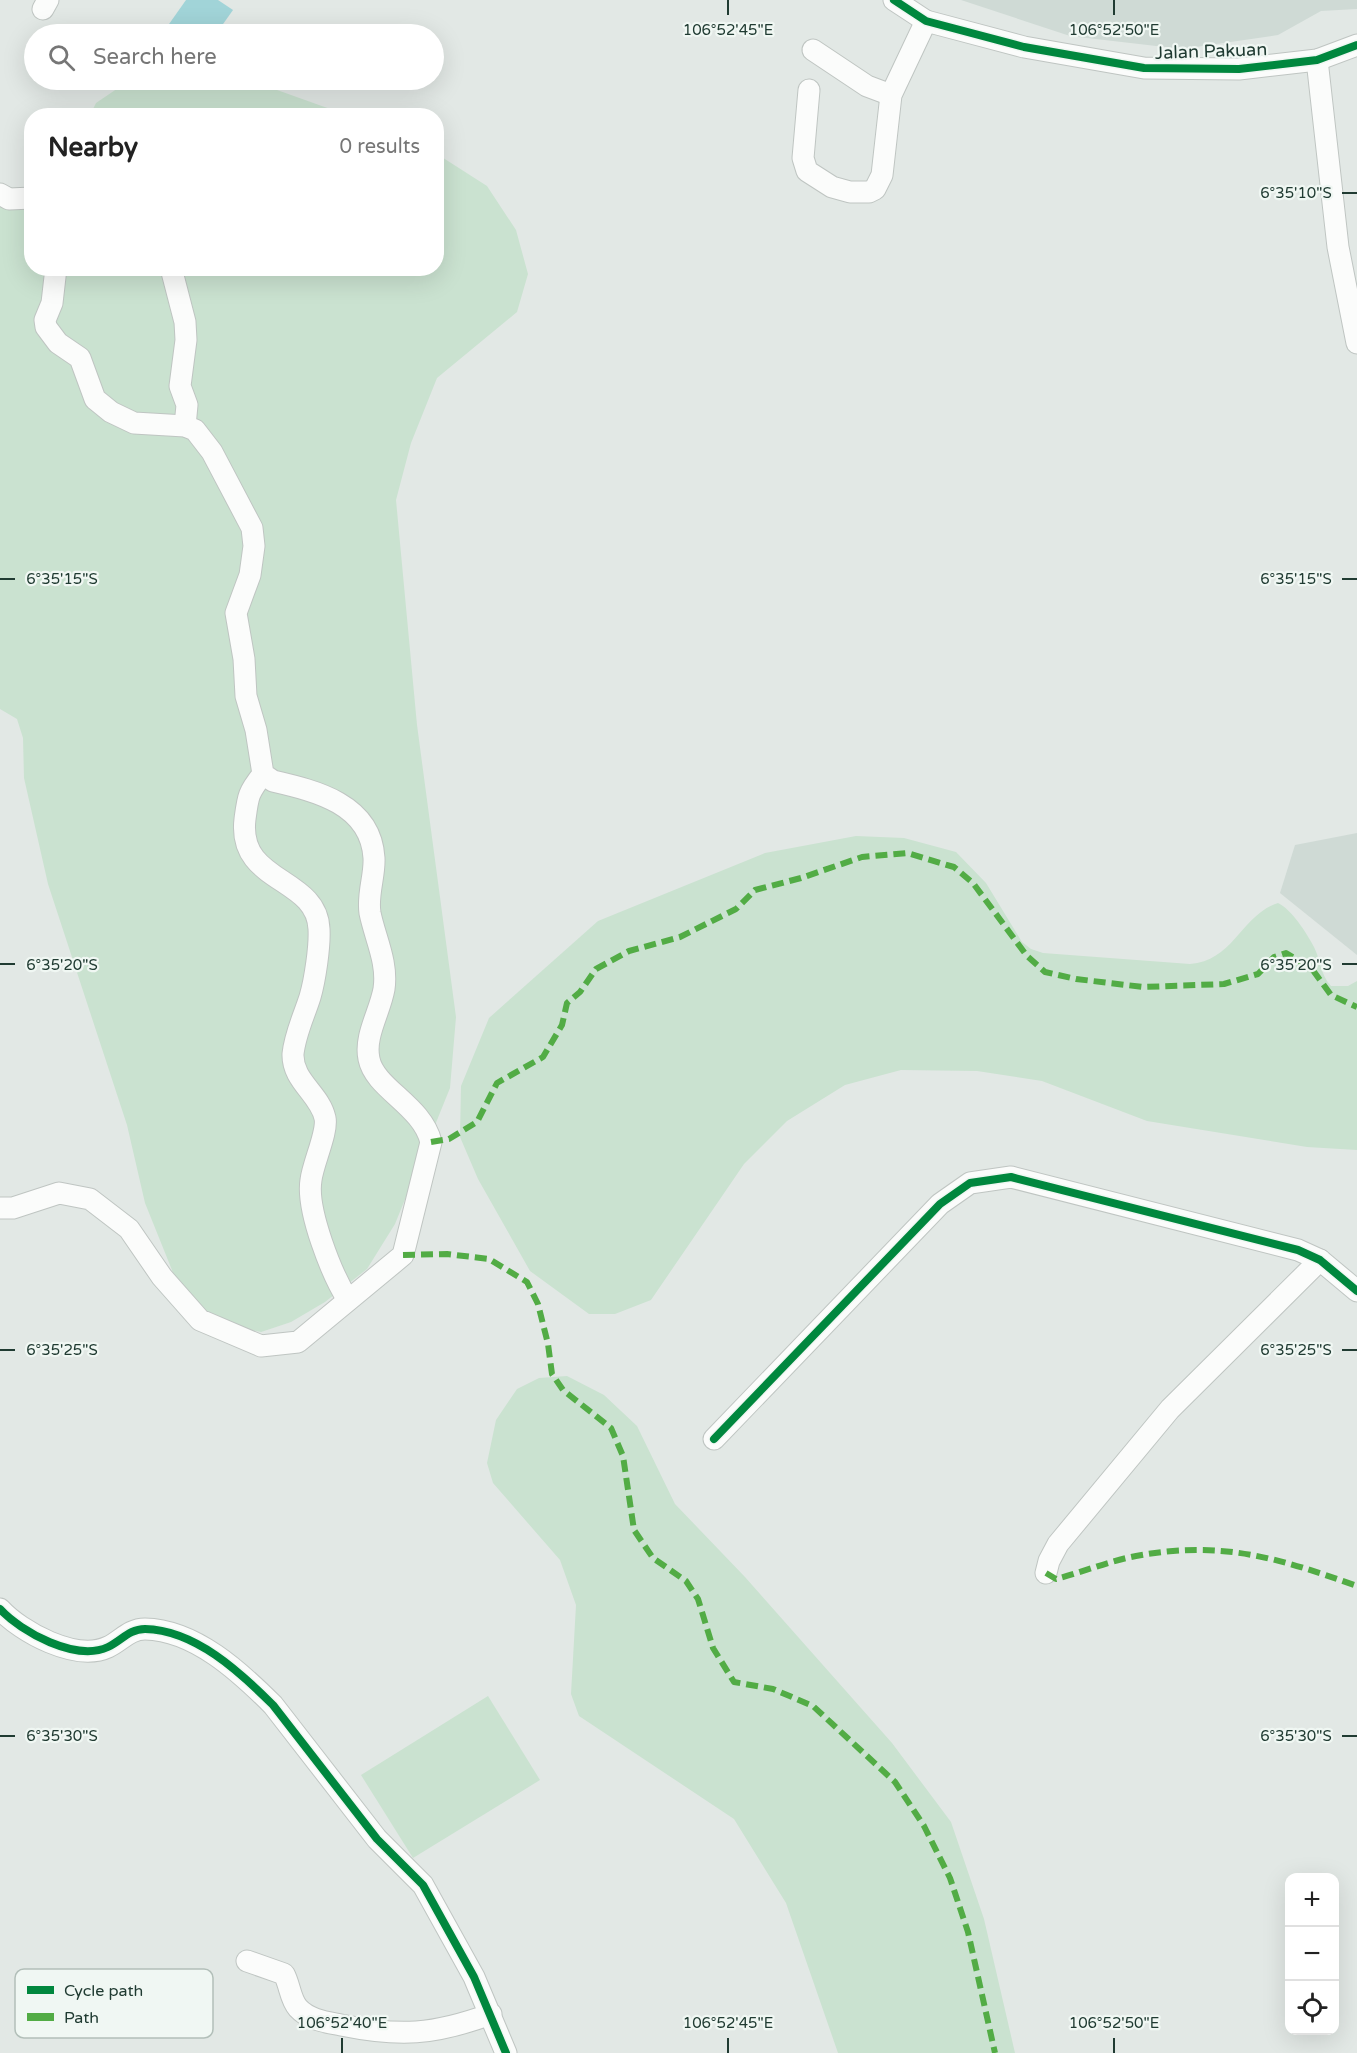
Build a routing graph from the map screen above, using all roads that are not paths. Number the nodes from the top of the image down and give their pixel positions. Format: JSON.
{"nodes":[{"id":1,"x":894,"y":0,"type":"edge"},
{"id":2,"x":926,"y":21,"type":"junction"},
{"id":3,"x":1357,"y":45,"type":"edge"},
{"id":4,"x":813,"y":50,"type":"dead end"},
{"id":5,"x":1317,"y":60,"type":"junction"},
{"id":6,"x":809,"y":90,"type":"dead end"},
{"id":7,"x":891,"y":95,"type":"junction"},
{"id":8,"x":0,"y":194,"type":"edge"},
{"id":9,"x":24,"y":198,"type":"edge"},
{"id":10,"x":55,"y":276,"type":"edge"},
{"id":11,"x":173,"y":276,"type":"edge"},
{"id":12,"x":1357,"y":343,"type":"edge"},
{"id":13,"x":184,"y":426,"type":"junction"},
{"id":14,"x":263,"y":774,"type":"junction"},
{"id":15,"x":0,"y":1208,"type":"edge"},
{"id":16,"x":1320,"y":1260,"type":"junction"},
{"id":17,"x":1357,"y":1292,"type":"edge"},
{"id":18,"x":348,"y":1300,"type":"junction"},
{"id":19,"x":714,"y":1439,"type":"dead end"},
{"id":20,"x":1046,"y":1573,"type":"dead end"},
{"id":21,"x":0,"y":1609,"type":"edge"},
{"id":22,"x":247,"y":1961,"type":"dead end"},
{"id":23,"x":491,"y":2014,"type":"junction"},
{"id":24,"x":506,"y":2053,"type":"edge"}],
"edges":[{"from":1,"to":2,"type":"street","name":"Jalan Pakuan"},
{"from":2,"to":5,"type":"street","name":"Jalan Pakuan"},
{"from":2,"to":7,"type":"street"},
{"from":3,"to":5,"type":"street","name":"Jalan Pakuan"},
{"from":4,"to":7,"type":"street"},
{"from":5,"to":12,"type":"street"},
{"from":6,"to":7,"type":"street"},
{"from":8,"to":9,"type":"street"},
{"from":10,"to":13,"type":"street"},
{"from":11,"to":13,"type":"street"},
{"from":13,"to":14,"type":"street"},
{"from":14,"to":18,"type":"street"},
{"from":14,"to":18,"type":"street"},
{"from":15,"to":18,"type":"street"},
{"from":16,"to":17,"type":"street"},
{"from":16,"to":19,"type":"street"},
{"from":16,"to":20,"type":"street"},
{"from":21,"to":23,"type":"street"},
{"from":22,"to":23,"type":"street"},
{"from":23,"to":24,"type":"street"}]}
